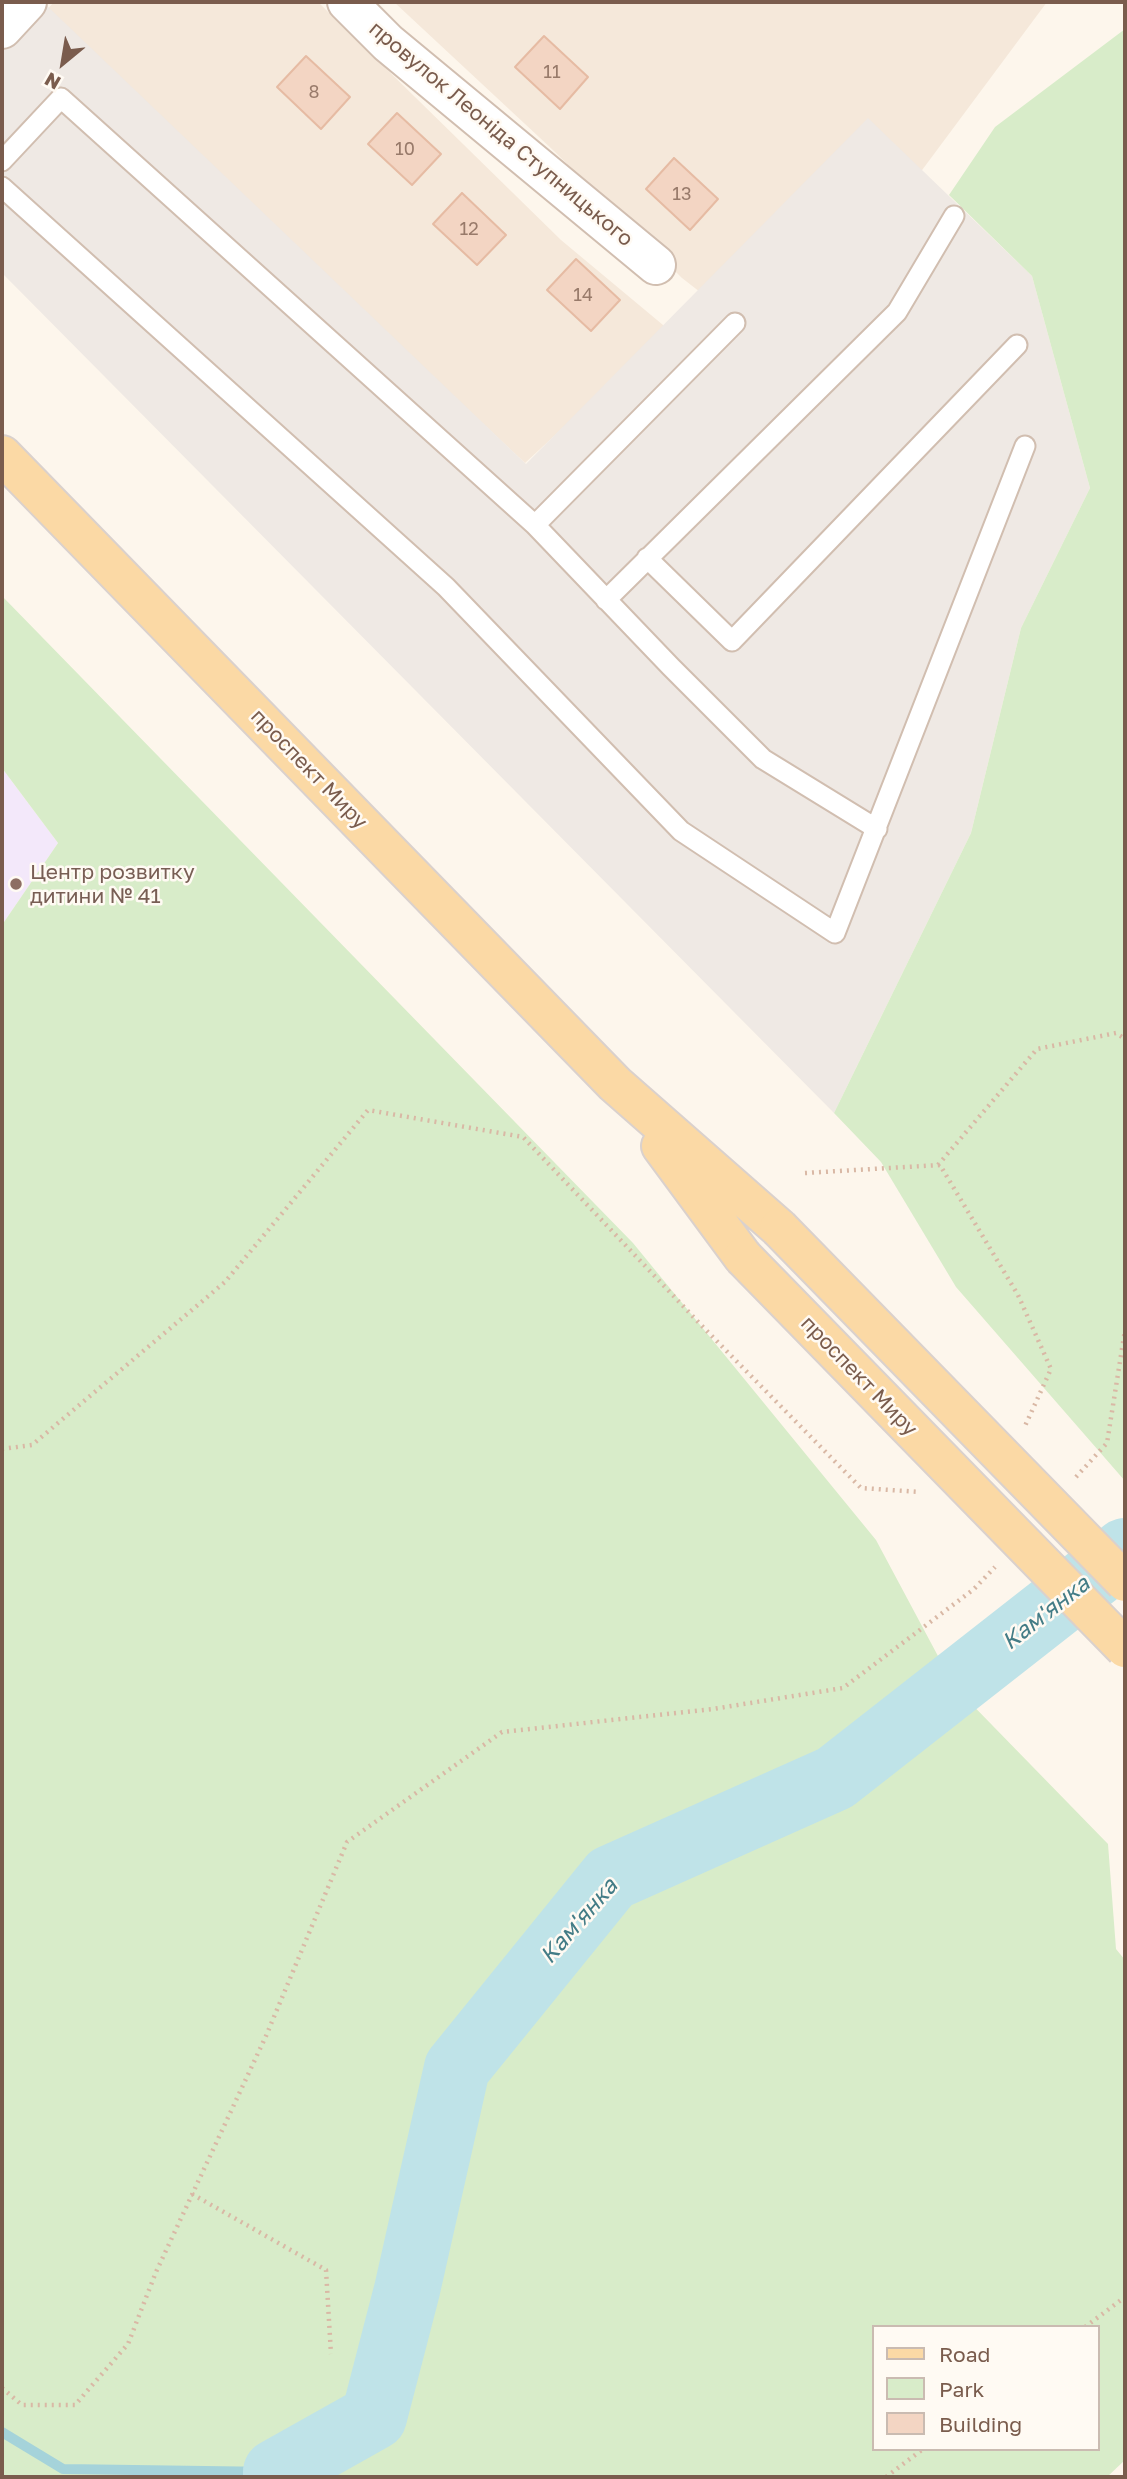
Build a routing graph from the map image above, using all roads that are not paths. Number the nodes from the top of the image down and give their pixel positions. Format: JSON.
{"nodes":[{"id":1,"x":27,"y":2,"type":"edge"},
{"id":2,"x":347,"y":2,"type":"edge"},
{"id":3,"x":2,"y":29,"type":"edge"},
{"id":4,"x":2,"y":161,"type":"edge"},
{"id":5,"x":2,"y":187,"type":"edge"},
{"id":6,"x":954,"y":216,"type":"dead end"},
{"id":7,"x":656,"y":265,"type":"dead end"},
{"id":8,"x":735,"y":323,"type":"dead end"},
{"id":9,"x":1017,"y":345,"type":"dead end"},
{"id":10,"x":1025,"y":446,"type":"dead end"},
{"id":11,"x":2,"y":455,"type":"edge"},
{"id":12,"x":535,"y":525,"type":"junction"},
{"id":13,"x":648,"y":558,"type":"junction"},
{"id":14,"x":606,"y":600,"type":"junction"},
{"id":15,"x":877,"y":829,"type":"junction"},
{"id":16,"x":615,"y":1084,"type":"junction"},
{"id":17,"x":1125,"y":1582,"type":"edge"},
{"id":18,"x":1125,"y":1648,"type":"edge"}],
"edges":[{"from":1,"to":3,"type":"street"},
{"from":2,"to":7,"type":"street","name":"провулок Леоніда Ступницького"},
{"from":4,"to":12,"type":"lane"},
{"from":5,"to":15,"type":"lane"},
{"from":6,"to":13,"type":"lane"},
{"from":8,"to":12,"type":"lane"},
{"from":9,"to":13,"type":"lane"},
{"from":10,"to":15,"type":"lane"},
{"from":11,"to":16,"type":"main road","name":"проспект Миру"},
{"from":12,"to":14,"type":"lane"},
{"from":13,"to":14,"type":"lane"},
{"from":14,"to":15,"type":"lane"},
{"from":16,"to":17,"type":"main road","name":"проспект Миру","bridge":true},
{"from":16,"to":18,"type":"main road","name":"проспект Миру","bridge":true}]}
